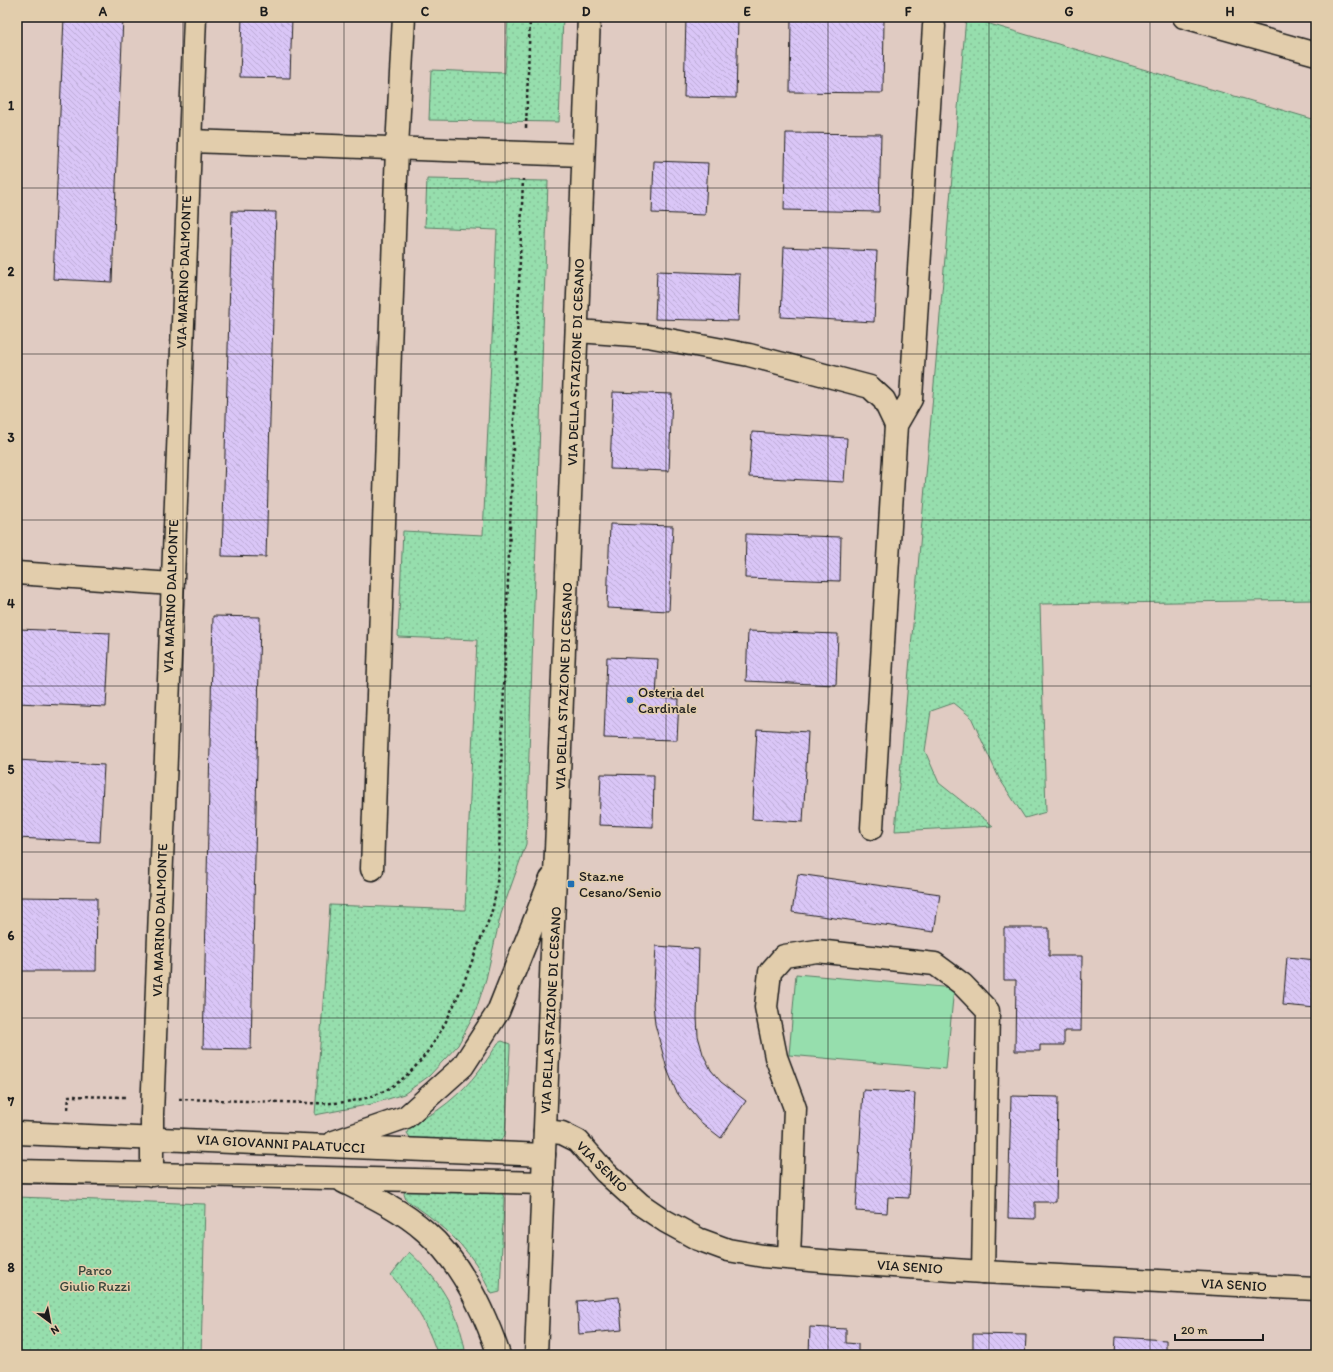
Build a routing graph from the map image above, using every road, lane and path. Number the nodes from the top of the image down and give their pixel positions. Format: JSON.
{"nodes":[{"id":1,"x":195,"y":17,"type":"edge"},
{"id":2,"x":404,"y":17,"type":"edge"},
{"id":3,"x":530,"y":17,"type":"edge"},
{"id":4,"x":589,"y":17,"type":"edge"},
{"id":5,"x":1184,"y":17,"type":"edge"},
{"id":6,"x":934,"y":26,"type":"dead end"},
{"id":7,"x":1316,"y":54,"type":"edge"},
{"id":8,"x":190,"y":141,"type":"junction"},
{"id":9,"x":397,"y":148,"type":"junction"},
{"id":10,"x":524,"y":153,"type":"junction"},
{"id":11,"x":583,"y":154,"type":"junction"},
{"id":12,"x":577,"y":331,"type":"junction"},
{"id":13,"x":896,"y":425,"type":"junction"},
{"id":14,"x":17,"y":573,"type":"edge"},
{"id":15,"x":172,"y":584,"type":"junction"},
{"id":16,"x":872,"y":828,"type":"dead end"},
{"id":17,"x":557,"y":863,"type":"junction"},
{"id":18,"x":372,"y":869,"type":"dead end"},
{"id":19,"x":154,"y":1098,"type":"junction"},
{"id":20,"x":68,"y":1111,"type":"dead end"},
{"id":21,"x":545,"y":1131,"type":"junction"},
{"id":22,"x":17,"y":1133,"type":"edge"},
{"id":23,"x":152,"y":1138,"type":"junction"},
{"id":24,"x":322,"y":1147,"type":"junction"},
{"id":25,"x":544,"y":1155,"type":"junction"},
{"id":26,"x":17,"y":1171,"type":"edge"},
{"id":27,"x":152,"y":1175,"type":"junction"},
{"id":28,"x":340,"y":1179,"type":"junction"},
{"id":29,"x":543,"y":1183,"type":"junction"},
{"id":30,"x":789,"y":1257,"type":"junction"},
{"id":31,"x":983,"y":1272,"type":"junction"},
{"id":32,"x":1316,"y":1289,"type":"edge"},
{"id":33,"x":499,"y":1355,"type":"edge"},
{"id":34,"x":536,"y":1355,"type":"edge"}],
"edges":[{"from":1,"to":8,"type":"street","name":"VIA MARINO DALMONTE"},
{"from":2,"to":9,"type":"street"},
{"from":3,"to":10,"type":"path"},
{"from":4,"to":11,"type":"street","name":"VIA DELLA STAZIONE DI CESANO"},
{"from":5,"to":7,"type":"street"},
{"from":6,"to":13,"type":"street"},
{"from":8,"to":9,"type":"street"},
{"from":8,"to":15,"type":"street","name":"VIA MARINO DALMONTE"},
{"from":9,"to":10,"type":"street"},
{"from":9,"to":18,"type":"street"},
{"from":10,"to":11,"type":"street"},
{"from":10,"to":19,"type":"path"},
{"from":11,"to":12,"type":"street","name":"VIA DELLA STAZIONE DI CESANO"},
{"from":12,"to":13,"type":"street"},
{"from":12,"to":17,"type":"street","name":"VIA DELLA STAZIONE DI CESANO"},
{"from":13,"to":16,"type":"street"},
{"from":14,"to":15,"type":"street"},
{"from":15,"to":19,"type":"street","name":"VIA MARINO DALMONTE"},
{"from":17,"to":21,"type":"street","name":"VIA DELLA STAZIONE DI CESANO"},
{"from":17,"to":24,"type":"street"},
{"from":19,"to":20,"type":"path"},
{"from":19,"to":23,"type":"street","name":"VIA MARINO DALMONTE"},
{"from":21,"to":25,"type":"street","name":"VIA DELLA STAZIONE DI CESANO"},
{"from":21,"to":30,"type":"street","name":"VIA SENIO"},
{"from":22,"to":23,"type":"street","name":"VIA GIOVANNI PALATUCCI"},
{"from":23,"to":24,"type":"street","name":"VIA GIOVANNI PALATUCCI"},
{"from":23,"to":27,"type":"street","name":"VIA MARINO DALMONTE"},
{"from":24,"to":25,"type":"street","name":"VIA GIOVANNI PALATUCCI"},
{"from":25,"to":29,"type":"street","name":"VIA DELLA STAZIONE DI CESANO"},
{"from":26,"to":27,"type":"street"},
{"from":27,"to":28,"type":"street"},
{"from":28,"to":29,"type":"street"},
{"from":28,"to":33,"type":"street"},
{"from":29,"to":34,"type":"street","name":"VIA DELLA STAZIONE DI CESANO"},
{"from":30,"to":31,"type":"street","name":"VIA SENIO"},
{"from":30,"to":31,"type":"street"},
{"from":31,"to":32,"type":"street","name":"VIA SENIO"}]}
